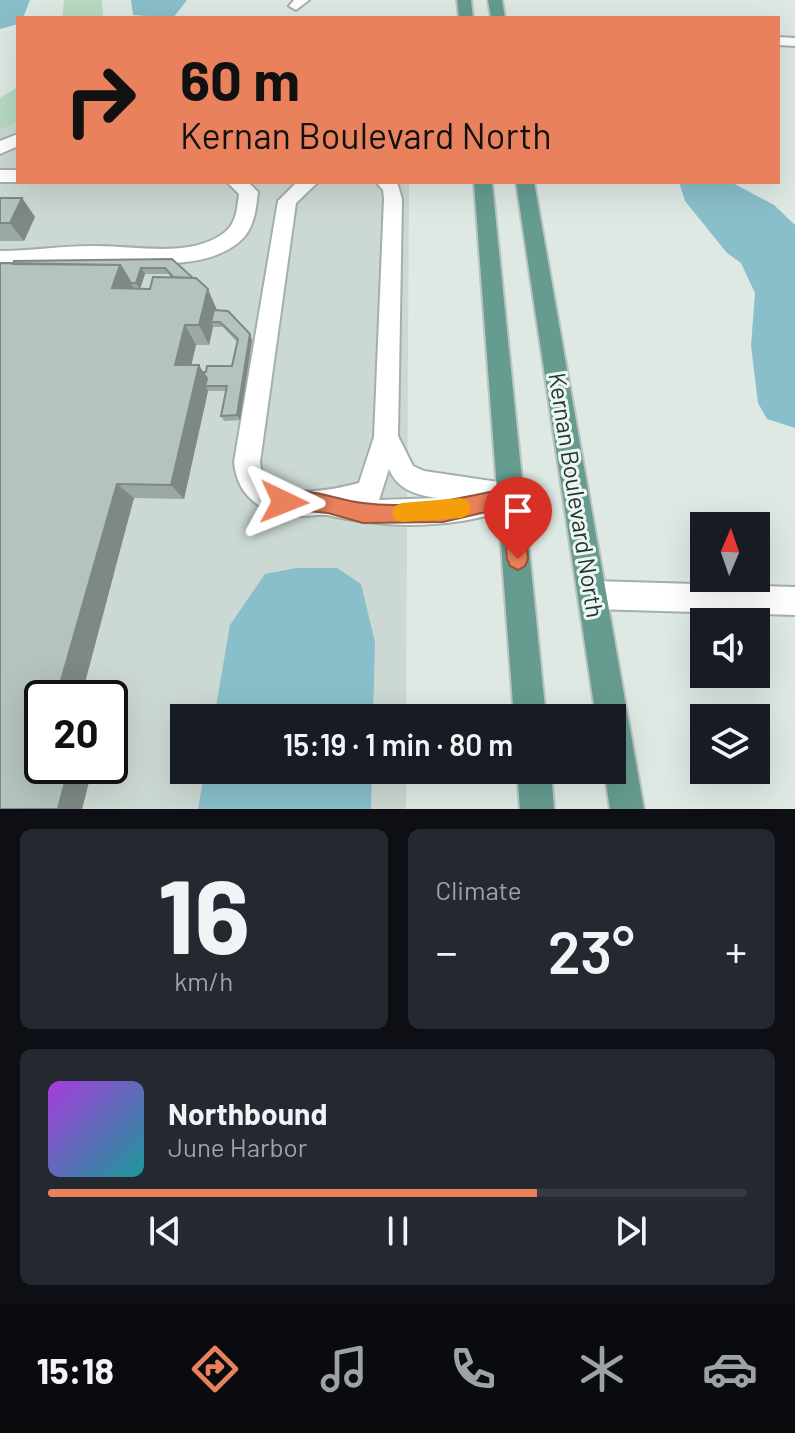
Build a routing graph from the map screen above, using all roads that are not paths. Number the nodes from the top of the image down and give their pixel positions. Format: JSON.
{"nodes":[{"id":1,"x":239,"y":184,"type":"edge"},
{"id":2,"x":387,"y":184,"type":"edge"},
{"id":3,"x":483,"y":184,"type":"edge"},
{"id":4,"x":525,"y":184,"type":"edge"},
{"id":5,"x":285,"y":191,"type":"edge"},
{"id":6,"x":0,"y":258,"type":"edge"},
{"id":7,"x":386,"y":437,"type":"junction"},
{"id":8,"x":512,"y":496,"type":"junction"},
{"id":9,"x":328,"y":503,"type":"junction"},
{"id":10,"x":593,"y":595,"type":"junction"},
{"id":11,"x":795,"y":601,"type":"edge"},
{"id":12,"x":529,"y":704,"type":"edge"},
{"id":13,"x":535,"y":784,"type":"edge"},
{"id":14,"x":537,"y":809,"type":"edge"},
{"id":15,"x":627,"y":809,"type":"edge"}],
"edges":[{"from":1,"to":6,"type":"street"},
{"from":2,"to":7,"type":"street"},
{"from":3,"to":8,"type":"main road"},
{"from":4,"to":10,"type":"main road","name":"Kernan Boulevard North"},
{"from":5,"to":9,"type":"street"},
{"from":7,"to":8,"type":"street"},
{"from":7,"to":9,"type":"street"},
{"from":8,"to":9,"type":"street"},
{"from":8,"to":12,"type":"main road"},
{"from":10,"to":11,"type":"street"},
{"from":10,"to":15,"type":"main road","name":"Kernan Boulevard North"},
{"from":13,"to":14,"type":"main road"}]}
